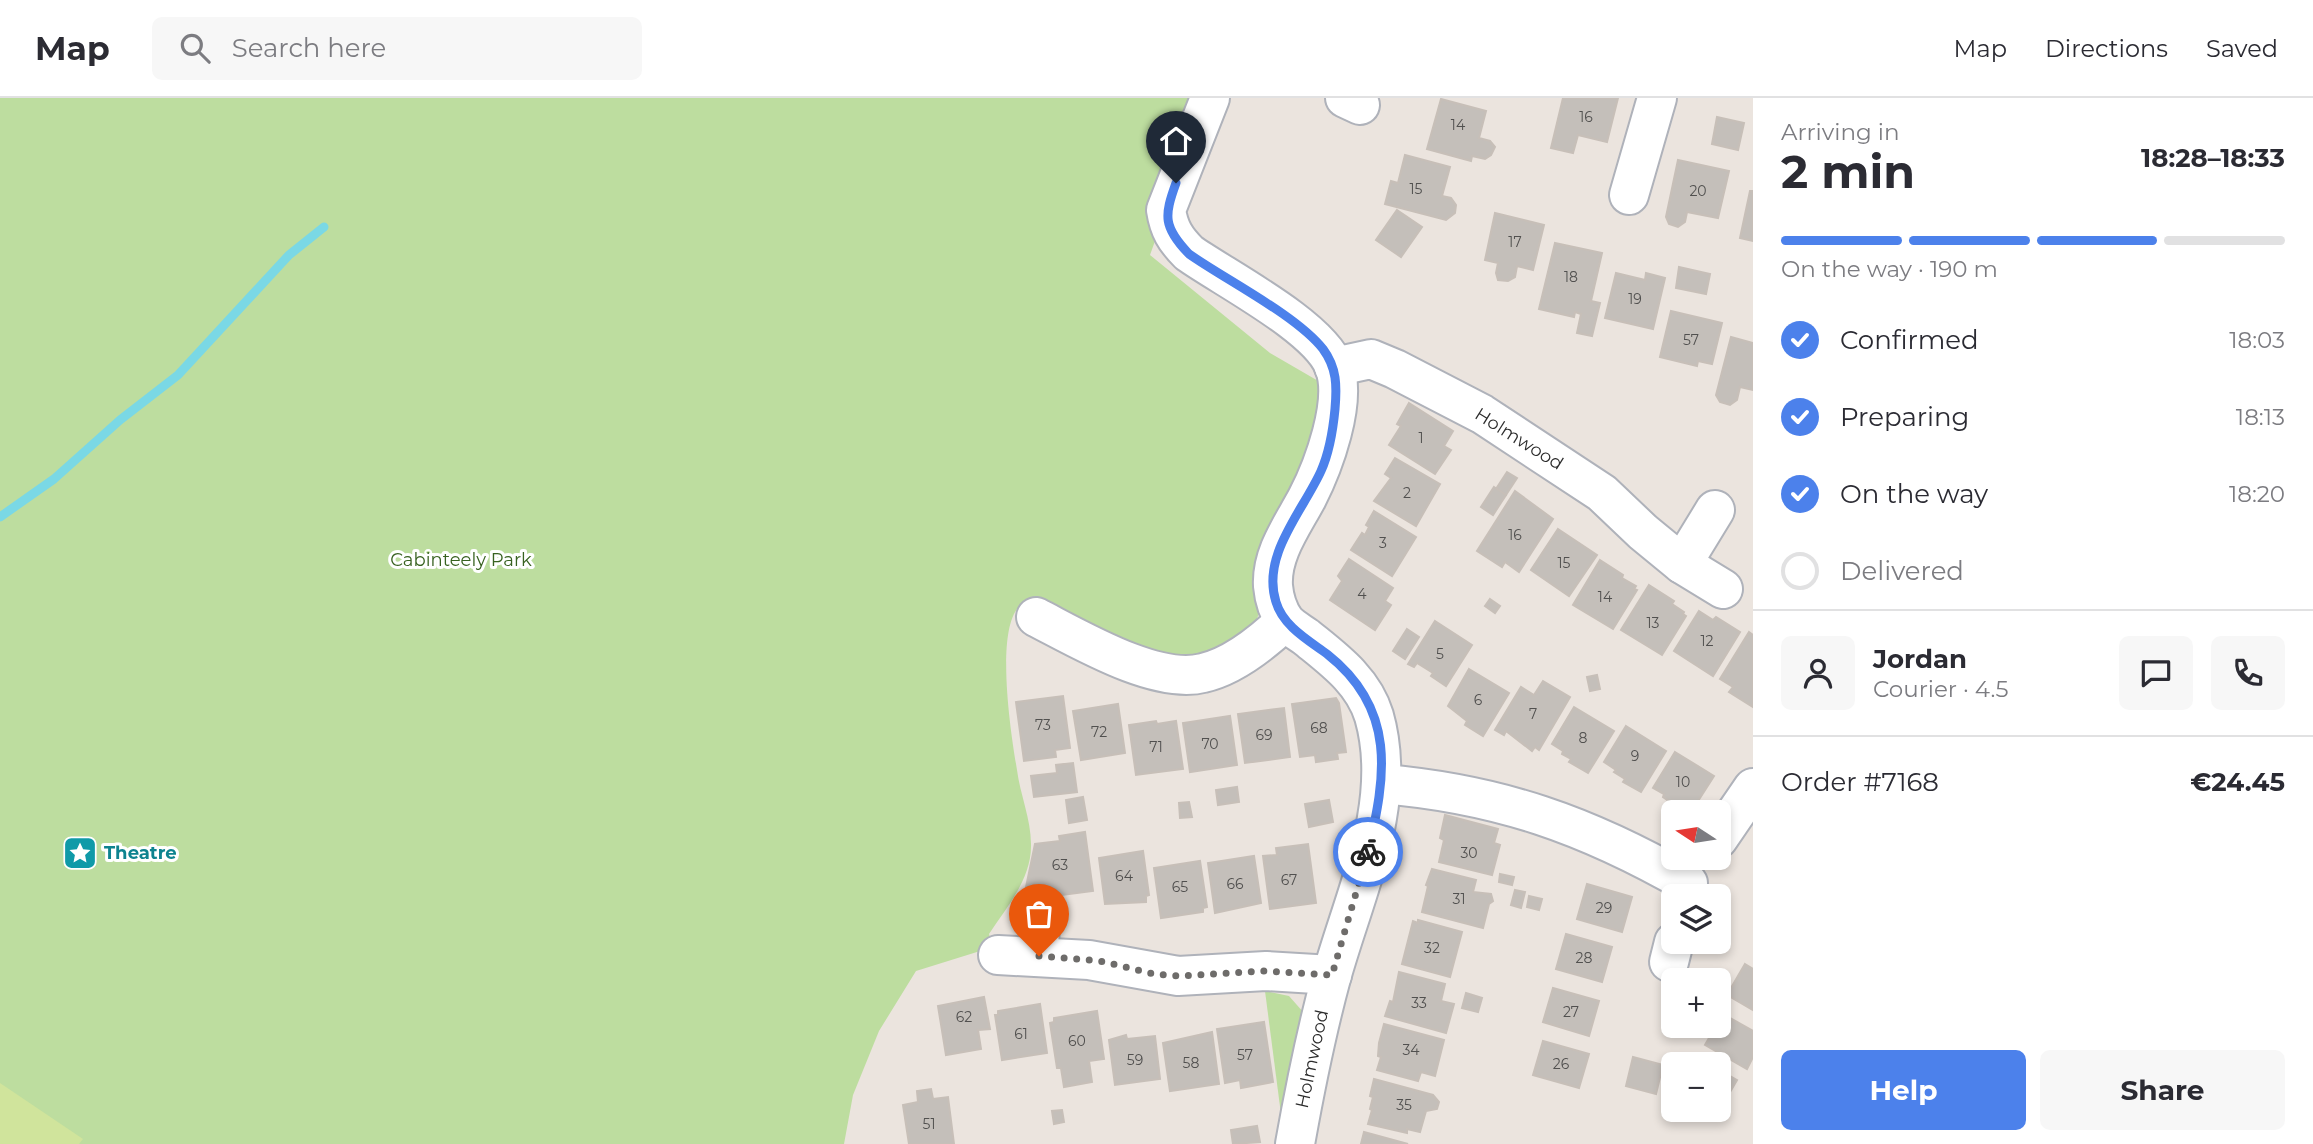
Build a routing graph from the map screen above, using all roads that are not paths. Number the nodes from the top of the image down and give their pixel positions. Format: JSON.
{"nodes":[{"id":1,"x":1210,"y":98,"type":"edge"},
{"id":2,"x":1657,"y":98,"type":"edge"},
{"id":3,"x":1629,"y":195,"type":"dead end"},
{"id":4,"x":1334,"y":367,"type":"junction"},
{"id":5,"x":1715,"y":510,"type":"dead end"},
{"id":6,"x":1682,"y":564,"type":"junction"},
{"id":7,"x":1723,"y":589,"type":"dead end"},
{"id":8,"x":1036,"y":617,"type":"dead end"},
{"id":9,"x":1285,"y":621,"type":"junction"},
{"id":10,"x":1383,"y":784,"type":"junction"},
{"id":11,"x":1753,"y":788,"type":"edge"},
{"id":12,"x":1731,"y":820,"type":"edge"},
{"id":13,"x":1693,"y":879,"type":"edge"},
{"id":14,"x":1040,"y":916,"type":"dead end"},
{"id":15,"x":998,"y":955,"type":"dead end"},
{"id":16,"x":1039,"y":956,"type":"junction"},
{"id":17,"x":1332,"y":975,"type":"junction"},
{"id":18,"x":1294,"y":1144,"type":"edge"}],
"edges":[{"from":1,"to":4,"type":"street"},
{"from":2,"to":3,"type":"street"},
{"from":4,"to":6,"type":"street","name":"Holmwood"},
{"from":4,"to":9,"type":"street"},
{"from":5,"to":6,"type":"street"},
{"from":6,"to":7,"type":"street","name":"Holmwood"},
{"from":8,"to":9,"type":"street"},
{"from":9,"to":10,"type":"street","name":"Holmwood"},
{"from":10,"to":13,"type":"street"},
{"from":10,"to":17,"type":"street","name":"Holmwood"},
{"from":11,"to":12,"type":"street"},
{"from":14,"to":16,"type":"street"},
{"from":15,"to":16,"type":"street"},
{"from":16,"to":17,"type":"street"},
{"from":17,"to":18,"type":"street","name":"Holmwood"}]}
